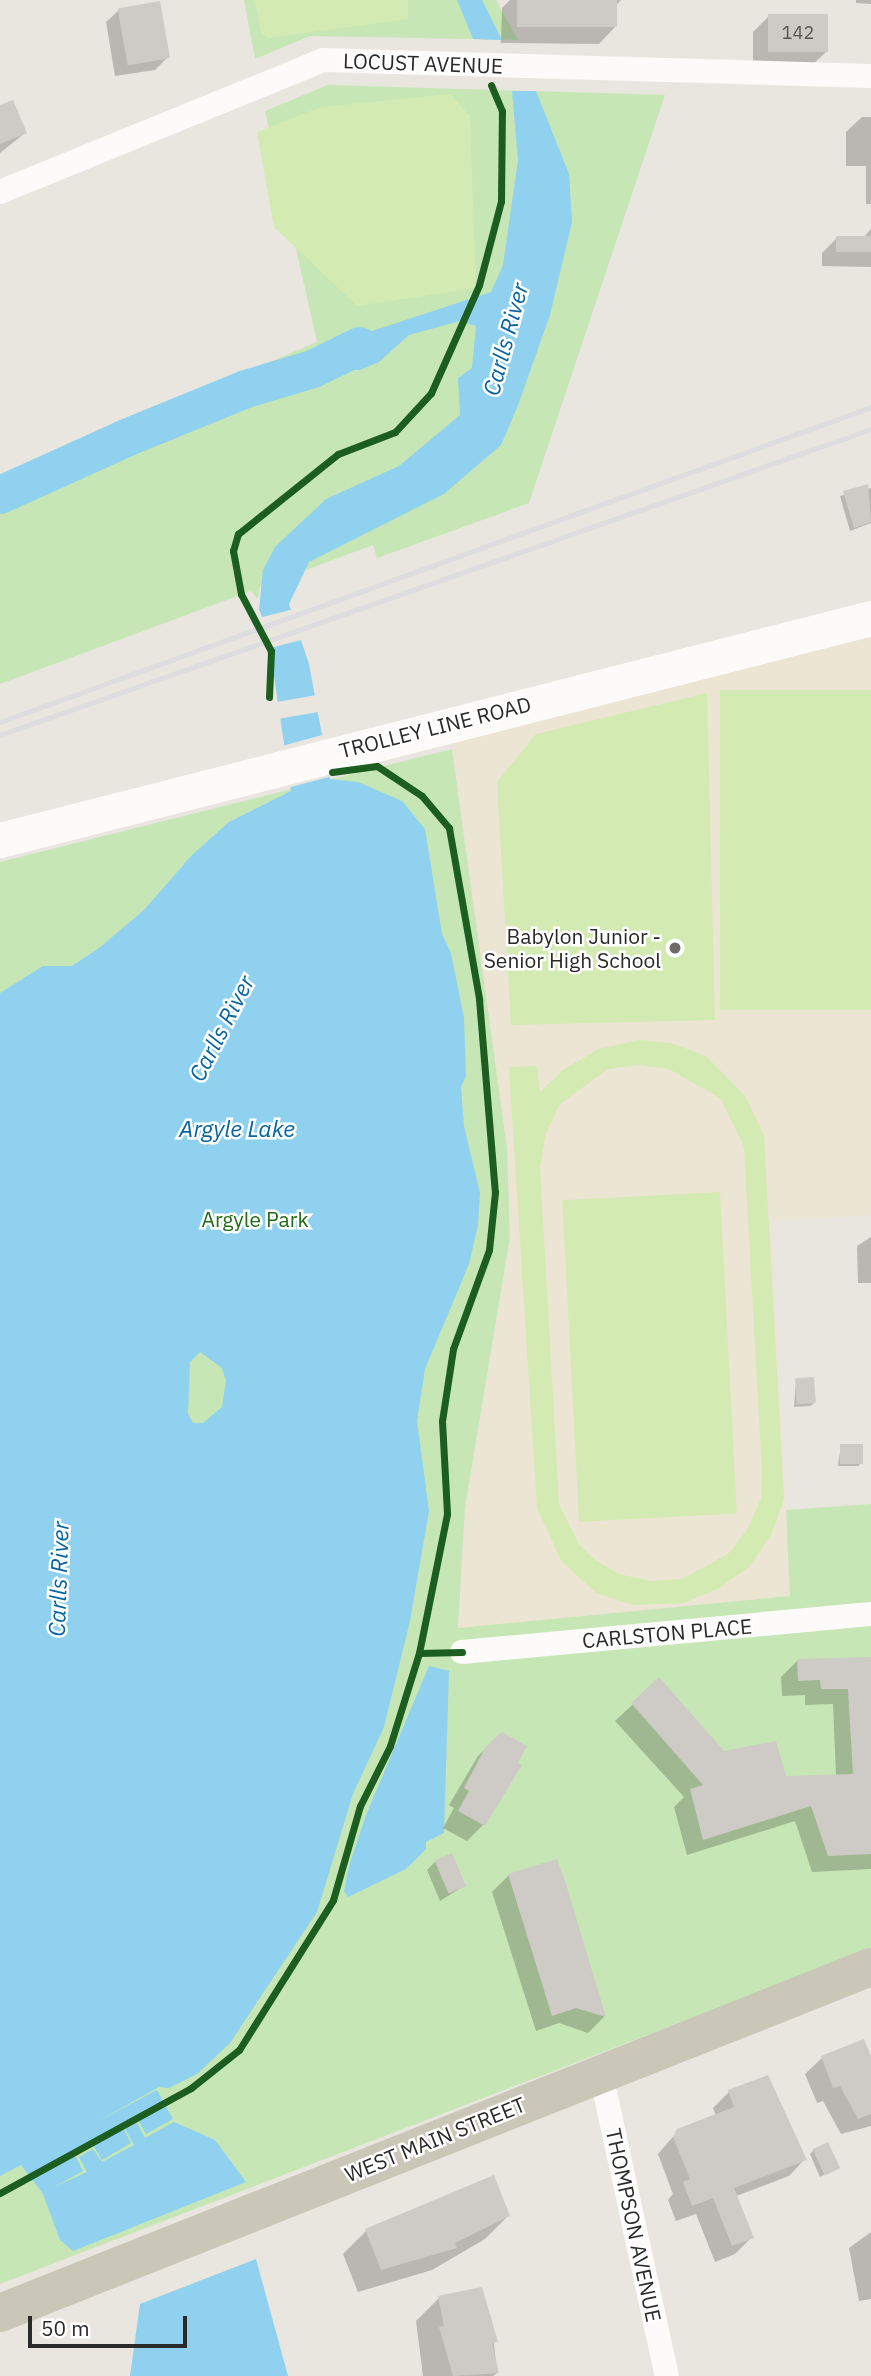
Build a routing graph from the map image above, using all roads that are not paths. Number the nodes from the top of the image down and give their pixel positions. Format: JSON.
{"nodes":[{"id":1,"x":871,"y":76,"type":"edge"},
{"id":2,"x":0,"y":192,"type":"edge"},
{"id":3,"x":871,"y":618,"type":"edge"},
{"id":4,"x":0,"y":840,"type":"edge"},
{"id":5,"x":871,"y":1614,"type":"edge"},
{"id":6,"x":462,"y":1651,"type":"dead end"},
{"id":7,"x":871,"y":1966,"type":"edge"},
{"id":8,"x":601,"y":2074,"type":"junction"},
{"id":9,"x":0,"y":2313,"type":"edge"},
{"id":10,"x":667,"y":2376,"type":"edge"}],
"edges":[{"from":1,"to":2,"type":"street","name":"LOCUST AVENUE"},
{"from":3,"to":4,"type":"main road","name":"TROLLEY LINE ROAD"},
{"from":5,"to":6,"type":"street","name":"CARLSTON PLACE"},
{"from":7,"to":8,"type":"main road","name":"WEST MAIN STREET"},
{"from":8,"to":9,"type":"main road","name":"WEST MAIN STREET"},
{"from":8,"to":10,"type":"street","name":"THOMPSON AVENUE"}]}
